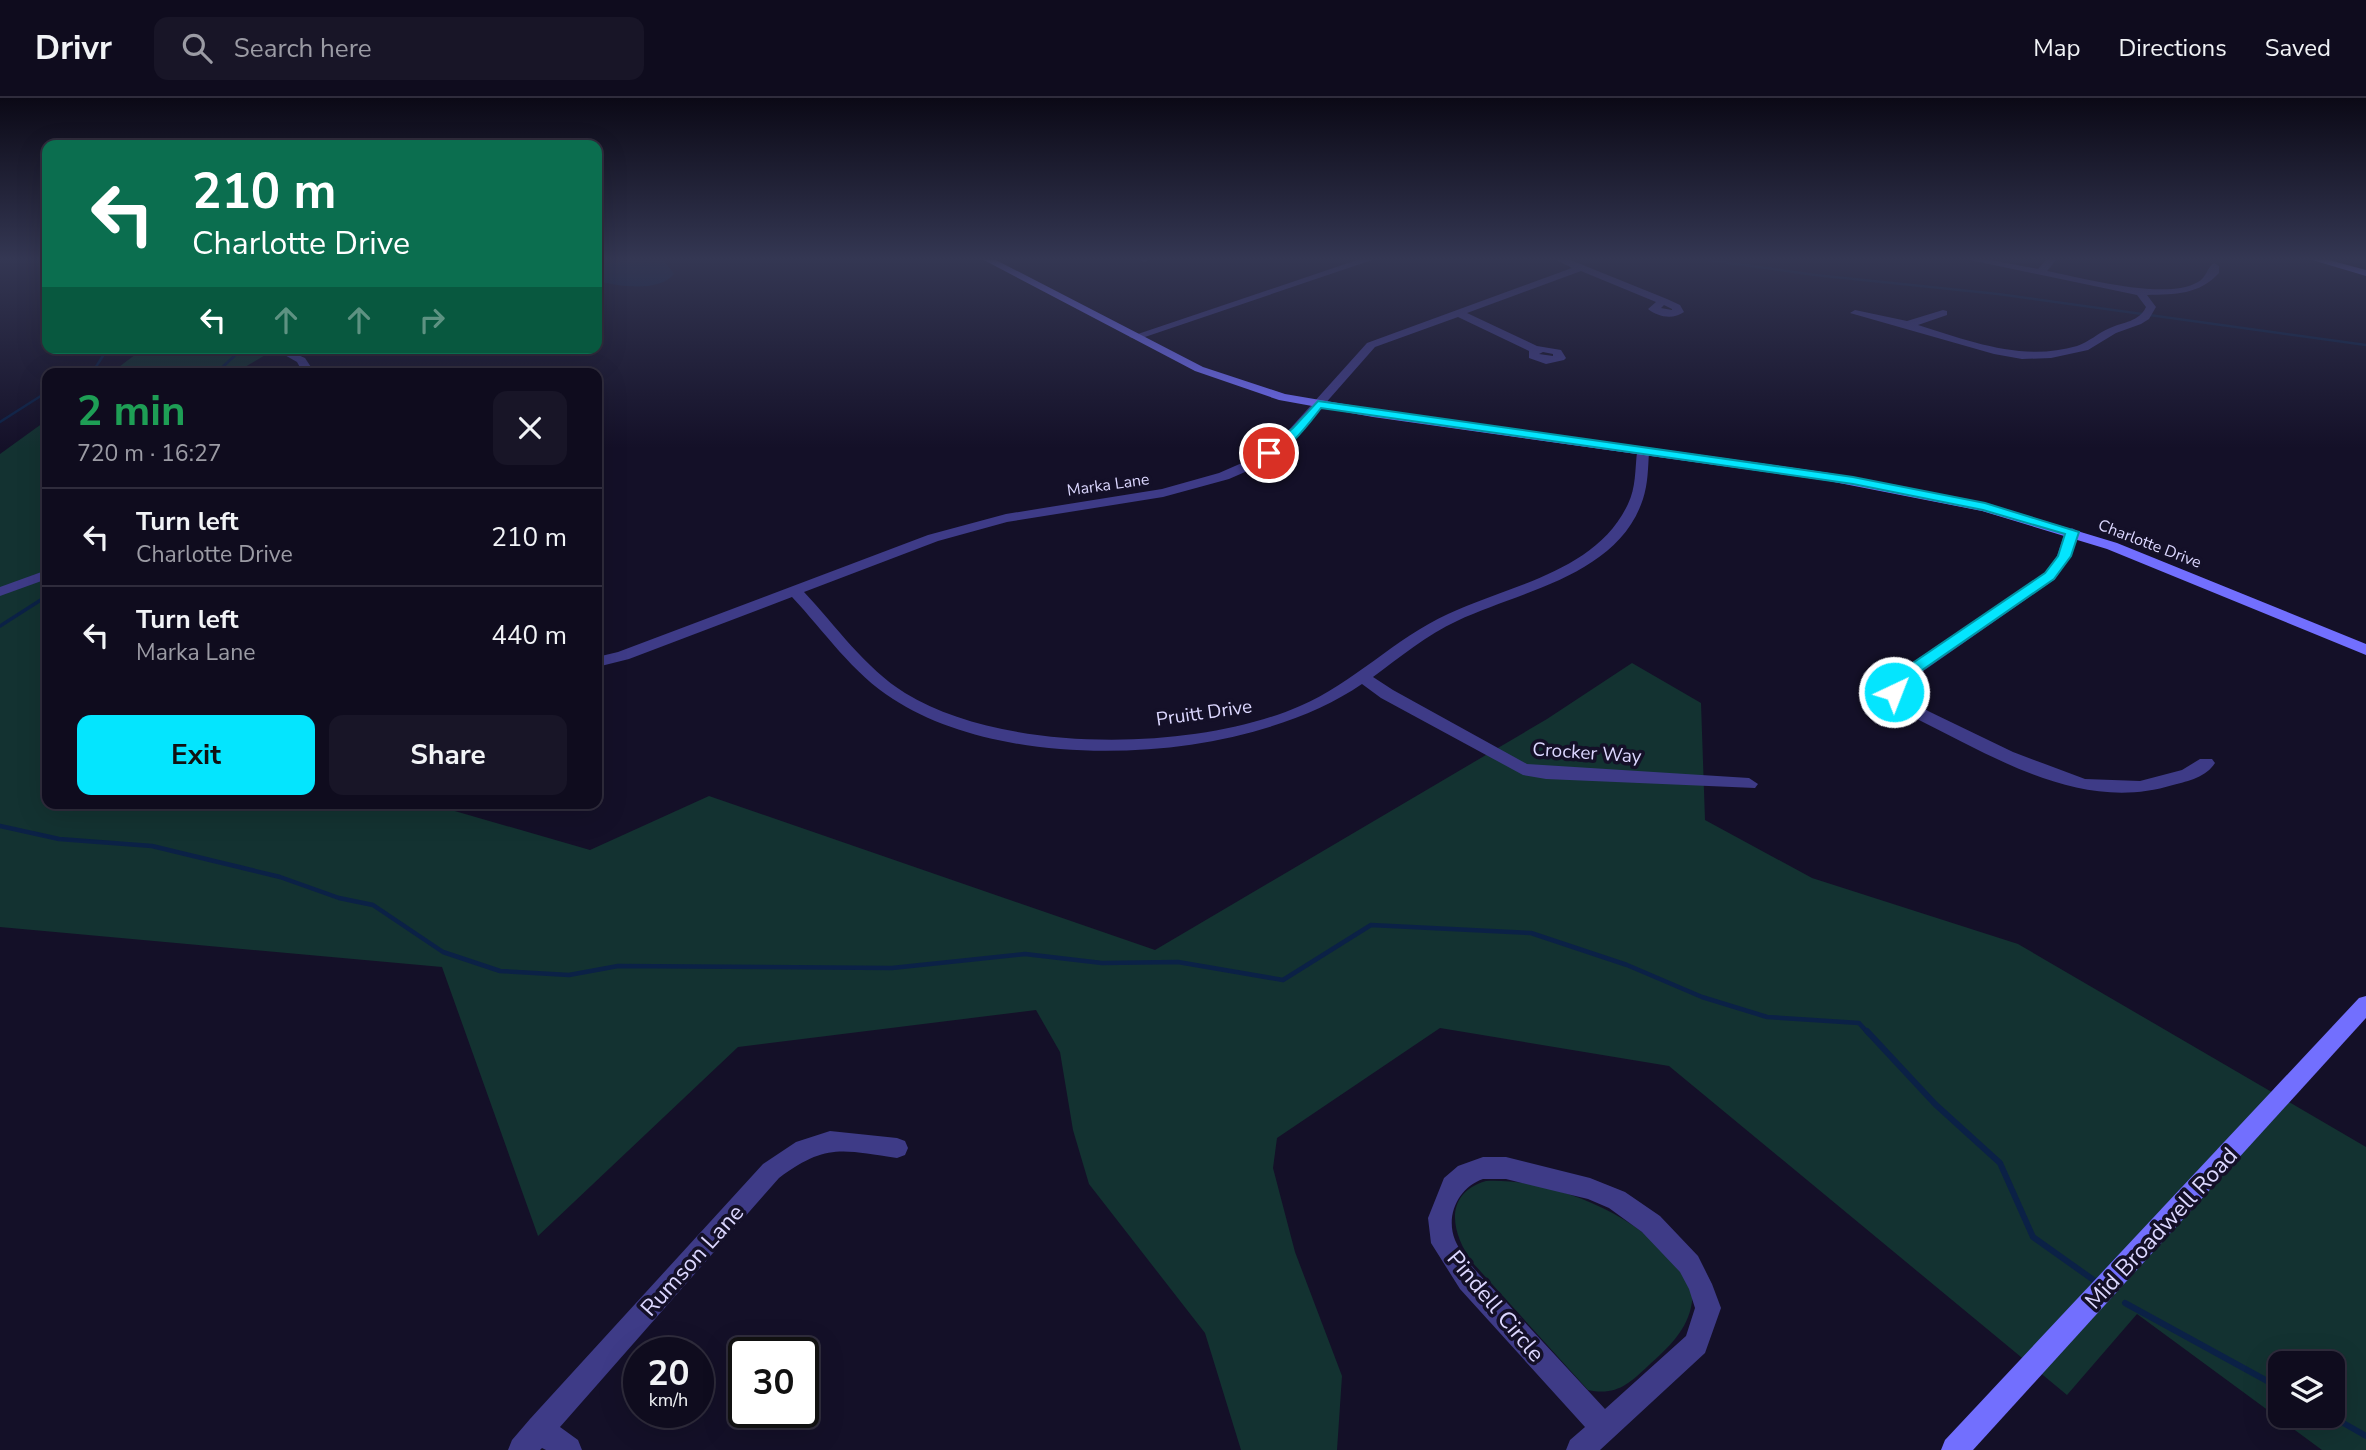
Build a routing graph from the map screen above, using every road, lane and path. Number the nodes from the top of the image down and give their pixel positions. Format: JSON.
{"nodes":[{"id":1,"x":1107,"y":322,"type":"edge"},
{"id":2,"x":1180,"y":322,"type":"edge"},
{"id":3,"x":1430,"y":322,"type":"edge"},
{"id":4,"x":1477,"y":322,"type":"edge"},
{"id":5,"x":1900,"y":322,"type":"edge"},
{"id":6,"x":1916,"y":322,"type":"edge"},
{"id":7,"x":2138,"y":322,"type":"edge"},
{"id":8,"x":1910,"y":324,"type":"junction"},
{"id":9,"x":1135,"y":337,"type":"junction"},
{"id":10,"x":1535,"y":350,"type":"dead end"},
{"id":11,"x":289,"y":354,"type":"dead end"},
{"id":12,"x":306,"y":368,"type":"edge"},
{"id":13,"x":1318,"y":404,"type":"junction"},
{"id":14,"x":1643,"y":452,"type":"junction"},
{"id":15,"x":2072,"y":532,"type":"junction"},
{"id":16,"x":42,"y":576,"type":"edge"},
{"id":17,"x":795,"y":591,"type":"junction"},
{"id":18,"x":0,"y":592,"type":"edge"},
{"id":19,"x":2366,"y":650,"type":"edge"},
{"id":20,"x":602,"y":661,"type":"edge"},
{"id":21,"x":1363,"y":677,"type":"junction"},
{"id":22,"x":2206,"y":763,"type":"dead end"},
{"id":23,"x":1749,"y":784,"type":"dead end"},
{"id":24,"x":2366,"y":1004,"type":"edge"},
{"id":25,"x":897,"y":1148,"type":"dead end"},
{"id":26,"x":1605,"y":1428,"type":"junction"},
{"id":27,"x":540,"y":1429,"type":"junction"},
{"id":28,"x":522,"y":1450,"type":"edge"},
{"id":29,"x":568,"y":1450,"type":"edge"},
{"id":30,"x":1580,"y":1450,"type":"edge"},
{"id":31,"x":1955,"y":1450,"type":"edge"}],
"edges":[{"from":1,"to":9,"type":"street","name":"Charlotte Drive"},
{"from":2,"to":9,"type":"street"},
{"from":3,"to":13,"type":"street","name":"Marka Lane"},
{"from":4,"to":10,"type":"street"},
{"from":5,"to":8,"type":"street"},
{"from":6,"to":8,"type":"street"},
{"from":7,"to":8,"type":"street"},
{"from":9,"to":13,"type":"street","name":"Charlotte Drive"},
{"from":11,"to":12,"type":"street"},
{"from":13,"to":14,"type":"street","name":"Charlotte Drive"},
{"from":13,"to":17,"type":"street","name":"Marka Lane"},
{"from":14,"to":15,"type":"street","name":"Charlotte Drive"},
{"from":14,"to":21,"type":"street","name":"Pruitt Drive"},
{"from":15,"to":19,"type":"street","name":"Charlotte Drive"},
{"from":15,"to":22,"type":"street"},
{"from":16,"to":18,"type":"street"},
{"from":17,"to":20,"type":"street","name":"Marka Lane"},
{"from":17,"to":21,"type":"street","name":"Pruitt Drive"},
{"from":21,"to":23,"type":"street","name":"Crocker Way"},
{"from":24,"to":31,"type":"street","name":"Mid Broadwell Road"},
{"from":25,"to":27,"type":"street","name":"Rumson Lane"},
{"from":26,"to":26,"type":"street","name":"Pindell Circle"},
{"from":26,"to":30,"type":"street","name":"Pindell Circle"},
{"from":27,"to":28,"type":"street","name":"Rumson Lane"},
{"from":27,"to":29,"type":"street"}]}
